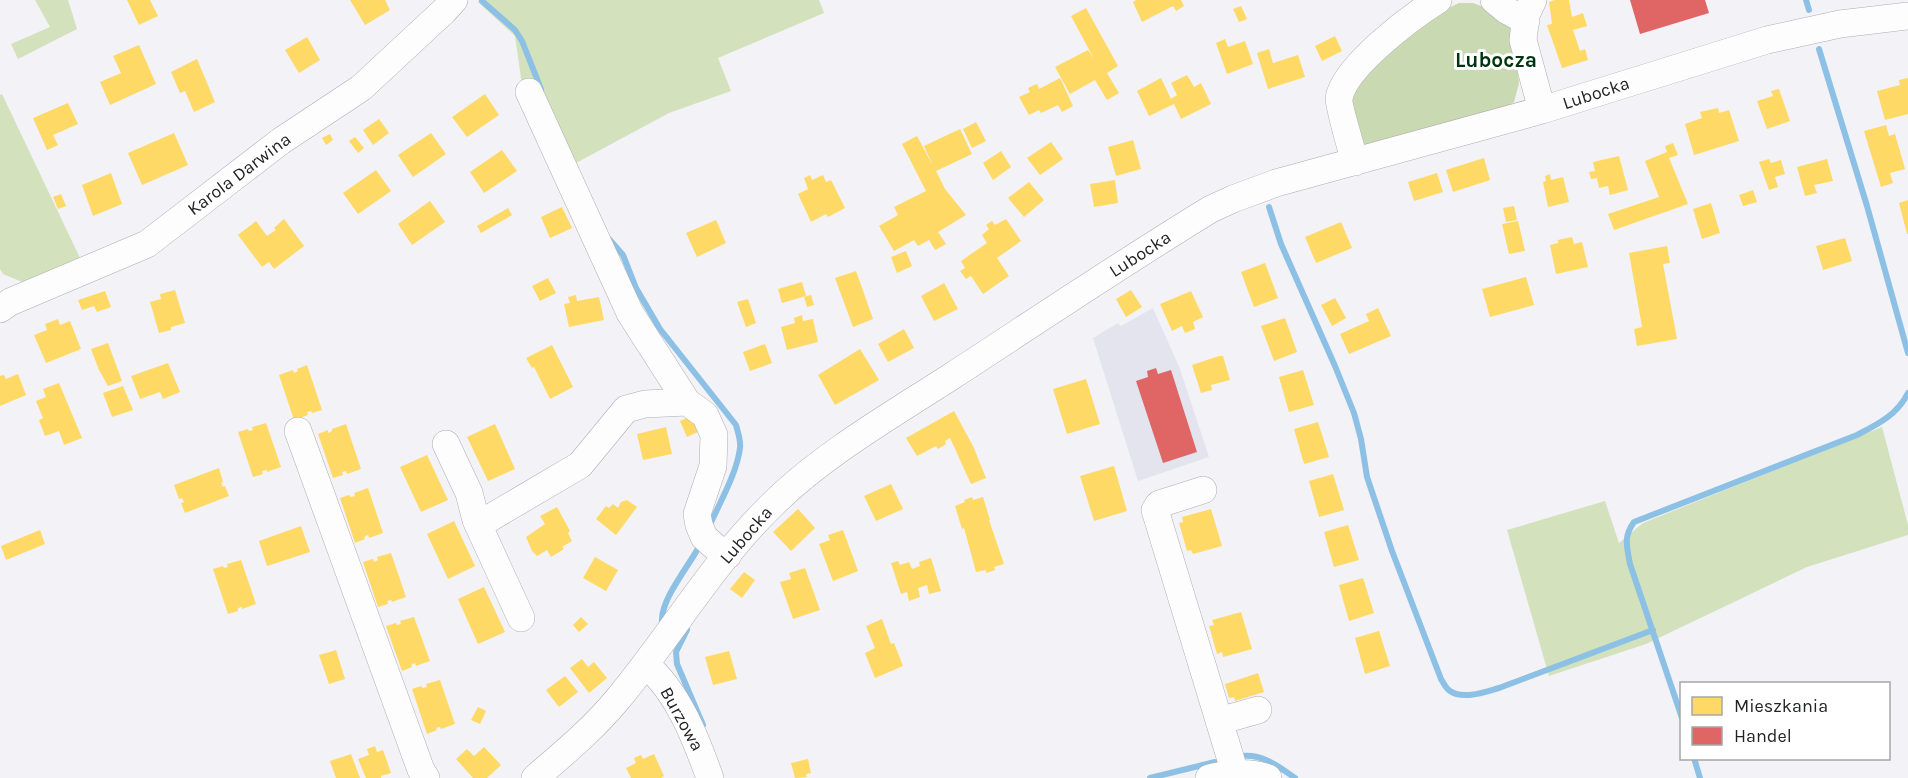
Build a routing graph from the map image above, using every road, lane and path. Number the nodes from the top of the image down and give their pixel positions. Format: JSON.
{"nodes":[{"id":1,"x":454,"y":0,"type":"edge"},
{"id":2,"x":1438,"y":0,"type":"edge"},
{"id":3,"x":1494,"y":0,"type":"edge"},
{"id":4,"x":1530,"y":11,"type":"edge"},
{"id":5,"x":1908,"y":16,"type":"edge"},
{"id":6,"x":529,"y":92,"type":"dead end"},
{"id":7,"x":1542,"y":110,"type":"junction"},
{"id":8,"x":1354,"y":162,"type":"junction"},
{"id":9,"x":3,"y":299,"type":"edge"},
{"id":10,"x":687,"y":402,"type":"junction"},
{"id":11,"x":298,"y":431,"type":"dead end"},
{"id":12,"x":446,"y":444,"type":"dead end"},
{"id":13,"x":1203,"y":490,"type":"dead end"},
{"id":14,"x":478,"y":525,"type":"junction"},
{"id":15,"x":728,"y":555,"type":"junction"},
{"id":16,"x":521,"y":618,"type":"dead end"},
{"id":17,"x":646,"y":665,"type":"junction"},
{"id":18,"x":1258,"y":710,"type":"dead end"},
{"id":19,"x":1219,"y":721,"type":"junction"},
{"id":20,"x":1235,"y":773,"type":"junction"},
{"id":21,"x":426,"y":778,"type":"edge"},
{"id":22,"x":535,"y":778,"type":"edge"},
{"id":23,"x":710,"y":778,"type":"edge"},
{"id":24,"x":1209,"y":778,"type":"edge"},
{"id":25,"x":1268,"y":778,"type":"edge"}],
"edges":[{"from":1,"to":9,"type":"street","name":"Karola Darwina"},
{"from":2,"to":8,"type":"street"},
{"from":3,"to":4,"type":"street"},
{"from":4,"to":7,"type":"street"},
{"from":5,"to":7,"type":"street","name":"Lubocka"},
{"from":6,"to":10,"type":"street"},
{"from":7,"to":8,"type":"street","name":"Lubocka"},
{"from":8,"to":15,"type":"street","name":"Lubocka"},
{"from":10,"to":14,"type":"street"},
{"from":10,"to":15,"type":"street"},
{"from":11,"to":21,"type":"street"},
{"from":12,"to":14,"type":"street"},
{"from":13,"to":19,"type":"street"},
{"from":14,"to":16,"type":"street"},
{"from":15,"to":17,"type":"street","name":"Lubocka"},
{"from":17,"to":22,"type":"street","name":"Lubocka"},
{"from":17,"to":23,"type":"street","name":"Burzowa"},
{"from":18,"to":19,"type":"street"},
{"from":19,"to":20,"type":"street"},
{"from":20,"to":24,"type":"street"},
{"from":20,"to":25,"type":"street"}]}
